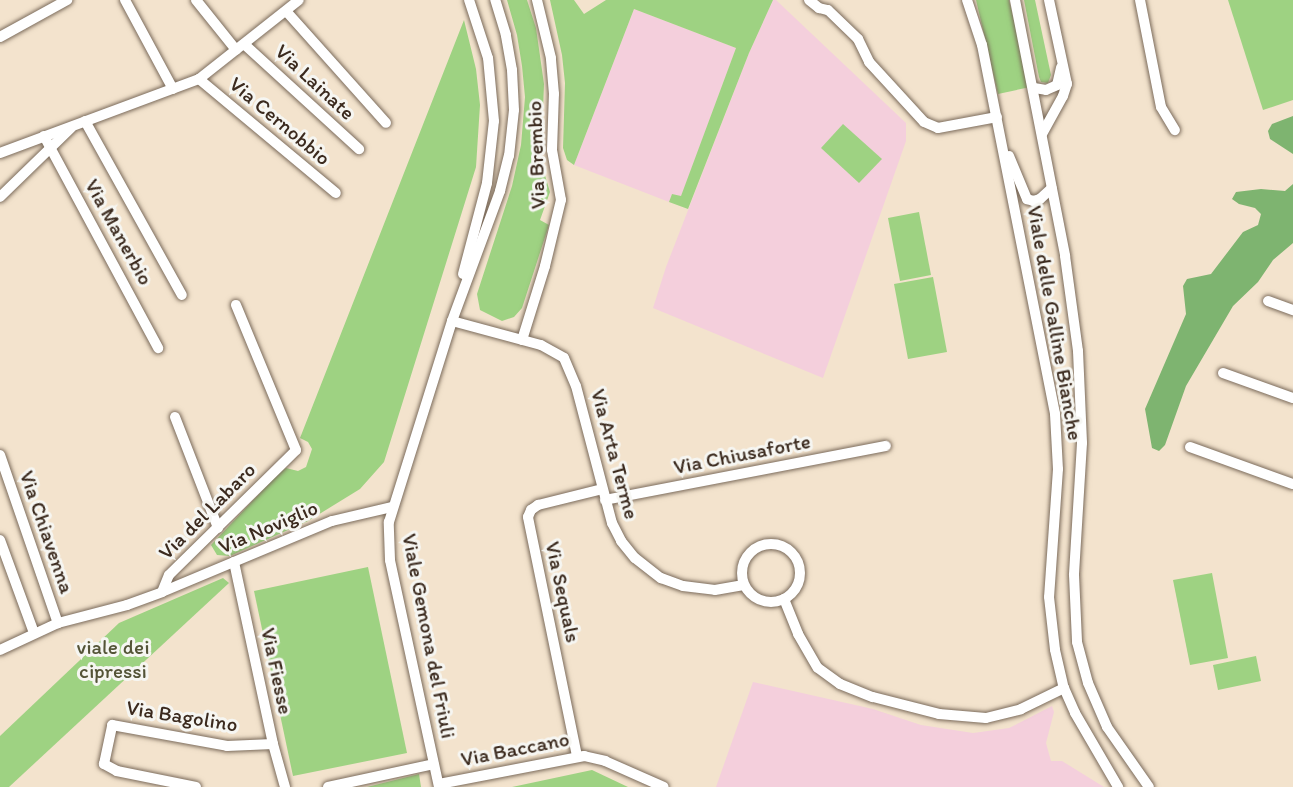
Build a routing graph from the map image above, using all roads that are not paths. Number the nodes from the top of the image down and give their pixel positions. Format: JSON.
{"nodes":[{"id":1,"x":67,"y":0,"type":"edge"},
{"id":2,"x":125,"y":0,"type":"edge"},
{"id":3,"x":196,"y":0,"type":"edge"},
{"id":4,"x":299,"y":0,"type":"edge"},
{"id":5,"x":469,"y":0,"type":"edge"},
{"id":6,"x":495,"y":0,"type":"edge"},
{"id":7,"x":537,"y":0,"type":"edge"},
{"id":8,"x":809,"y":0,"type":"edge"},
{"id":9,"x":1015,"y":0,"type":"edge"},
{"id":10,"x":1048,"y":0,"type":"edge"},
{"id":11,"x":1140,"y":0,"type":"edge"},
{"id":12,"x":968,"y":1,"type":"edge"},
{"id":13,"x":286,"y":11,"type":"junction"},
{"id":14,"x":0,"y":37,"type":"edge"},
{"id":15,"x":240,"y":47,"type":"junction"},
{"id":16,"x":1061,"y":64,"type":"junction"},
{"id":17,"x":199,"y":79,"type":"junction"},
{"id":18,"x":1034,"y":88,"type":"junction"},
{"id":19,"x":173,"y":89,"type":"junction"},
{"id":20,"x":997,"y":117,"type":"junction"},
{"id":21,"x":85,"y":121,"type":"junction"},
{"id":22,"x":386,"y":123,"type":"dead end"},
{"id":23,"x":73,"y":125,"type":"junction"},
{"id":24,"x":1175,"y":130,"type":"dead end"},
{"id":25,"x":1042,"y":134,"type":"junction"},
{"id":26,"x":44,"y":136,"type":"junction"},
{"id":27,"x":51,"y":149,"type":"junction"},
{"id":28,"x":359,"y":149,"type":"dead end"},
{"id":29,"x":1003,"y":149,"type":"junction"},
{"id":30,"x":0,"y":153,"type":"edge"},
{"id":31,"x":1052,"y":188,"type":"junction"},
{"id":32,"x":336,"y":193,"type":"dead end"},
{"id":33,"x":0,"y":196,"type":"edge"},
{"id":34,"x":182,"y":295,"type":"dead end"},
{"id":35,"x":1268,"y":301,"type":"dead end"},
{"id":36,"x":237,"y":305,"type":"dead end"},
{"id":37,"x":1293,"y":310,"type":"edge"},
{"id":38,"x":452,"y":321,"type":"junction"},
{"id":39,"x":522,"y":340,"type":"junction"},
{"id":40,"x":158,"y":348,"type":"dead end"},
{"id":41,"x":1222,"y":373,"type":"dead end"},
{"id":42,"x":1293,"y":398,"type":"edge"},
{"id":43,"x":176,"y":417,"type":"dead end"},
{"id":44,"x":886,"y":446,"type":"dead end"},
{"id":45,"x":1190,"y":447,"type":"dead end"},
{"id":46,"x":0,"y":455,"type":"edge"},
{"id":47,"x":1293,"y":484,"type":"edge"},
{"id":48,"x":604,"y":495,"type":"junction"},
{"id":49,"x":392,"y":507,"type":"junction"},
{"id":50,"x":218,"y":528,"type":"junction"},
{"id":51,"x":0,"y":540,"type":"edge"},
{"id":52,"x":234,"y":562,"type":"junction"},
{"id":53,"x":744,"y":585,"type":"junction"},
{"id":54,"x":162,"y":592,"type":"junction"},
{"id":55,"x":784,"y":599,"type":"junction"},
{"id":56,"x":58,"y":622,"type":"junction"},
{"id":57,"x":34,"y":633,"type":"junction"},
{"id":58,"x":0,"y":650,"type":"edge"},
{"id":59,"x":1064,"y":688,"type":"junction"},
{"id":60,"x":273,"y":744,"type":"junction"},
{"id":61,"x":577,"y":756,"type":"junction"},
{"id":62,"x":434,"y":764,"type":"junction"},
{"id":63,"x":439,"y":786,"type":"edge"},
{"id":64,"x":196,"y":787,"type":"edge"},
{"id":65,"x":285,"y":787,"type":"edge"},
{"id":66,"x":328,"y":787,"type":"edge"},
{"id":67,"x":664,"y":787,"type":"edge"},
{"id":68,"x":1118,"y":787,"type":"edge"},
{"id":69,"x":1149,"y":787,"type":"edge"}],
"edges":[{"from":1,"to":14,"type":"street"},
{"from":2,"to":19,"type":"street"},
{"from":3,"to":15,"type":"street","name":"Via Lainate"},
{"from":4,"to":13,"type":"street"},
{"from":5,"to":38,"type":"street","name":"Viale Gemona del Friuli"},
{"from":6,"to":38,"type":"street","name":"Viale Gemona del Friuli"},
{"from":7,"to":39,"type":"street","name":"Via Brembio"},
{"from":8,"to":20,"type":"street"},
{"from":9,"to":18,"type":"street","name":"Viale delle Galline Bianche"},
{"from":10,"to":16,"type":"street"},
{"from":11,"to":24,"type":"street"},
{"from":12,"to":20,"type":"street","name":"Viale delle Galline Bianche"},
{"from":13,"to":15,"type":"street"},
{"from":13,"to":22,"type":"street"},
{"from":15,"to":17,"type":"street"},
{"from":15,"to":28,"type":"street","name":"Via Lainate"},
{"from":16,"to":18,"type":"street"},
{"from":16,"to":25,"type":"street"},
{"from":17,"to":19,"type":"street"},
{"from":17,"to":32,"type":"street","name":"Via Cernobbio"},
{"from":18,"to":25,"type":"street","name":"Viale delle Galline Bianche"},
{"from":19,"to":21,"type":"street"},
{"from":20,"to":29,"type":"street","name":"Viale delle Galline Bianche"},
{"from":21,"to":23,"type":"street"},
{"from":21,"to":34,"type":"street"},
{"from":23,"to":26,"type":"street"},
{"from":23,"to":27,"type":"street"},
{"from":25,"to":31,"type":"street","name":"Viale delle Galline Bianche"},
{"from":26,"to":27,"type":"street","name":"Via Manerbio"},
{"from":26,"to":30,"type":"street"},
{"from":27,"to":33,"type":"street"},
{"from":27,"to":40,"type":"street","name":"Via Manerbio"},
{"from":29,"to":31,"type":"street"},
{"from":29,"to":59,"type":"street","name":"Viale delle Galline Bianche"},
{"from":31,"to":69,"type":"street","name":"Viale delle Galline Bianche"},
{"from":35,"to":37,"type":"street"},
{"from":36,"to":50,"type":"street","name":"Via del Labaro"},
{"from":38,"to":39,"type":"street","name":"Via Arta Terme"},
{"from":38,"to":49,"type":"street","name":"Viale Gemona del Friuli"},
{"from":39,"to":48,"type":"street","name":"Via Arta Terme"},
{"from":41,"to":42,"type":"street"},
{"from":43,"to":50,"type":"street"},
{"from":44,"to":48,"type":"street","name":"Via Chiusaforte"},
{"from":45,"to":47,"type":"street"},
{"from":46,"to":56,"type":"street","name":"Via Chiavenna"},
{"from":48,"to":53,"type":"street","name":"Via Arta Terme"},
{"from":48,"to":61,"type":"street","name":"Via Sequals"},
{"from":49,"to":52,"type":"street","name":"Via Noviglio"},
{"from":49,"to":62,"type":"street","name":"Viale Gemona del Friuli"},
{"from":50,"to":54,"type":"street","name":"Via del Labaro"},
{"from":51,"to":57,"type":"street"},
{"from":52,"to":54,"type":"street","name":"Via Noviglio"},
{"from":52,"to":60,"type":"street","name":"Via Fiesse"},
{"from":53,"to":55,"type":"street"},
{"from":53,"to":55,"type":"street"},
{"from":54,"to":56,"type":"street","name":"Via del Labaro"},
{"from":55,"to":59,"type":"street"},
{"from":56,"to":57,"type":"street","name":"Via del Labaro"},
{"from":57,"to":58,"type":"street","name":"Via del Labaro"},
{"from":59,"to":68,"type":"street","name":"Viale delle Galline Bianche"},
{"from":60,"to":64,"type":"street","name":"Via Bagolino"},
{"from":60,"to":65,"type":"street","name":"Via Fiesse"},
{"from":61,"to":63,"type":"street","name":"Via Baccano"},
{"from":61,"to":67,"type":"street","name":"Via Baccano"},
{"from":62,"to":63,"type":"street","name":"Viale Gemona del Friuli"},
{"from":62,"to":66,"type":"street"}]}
